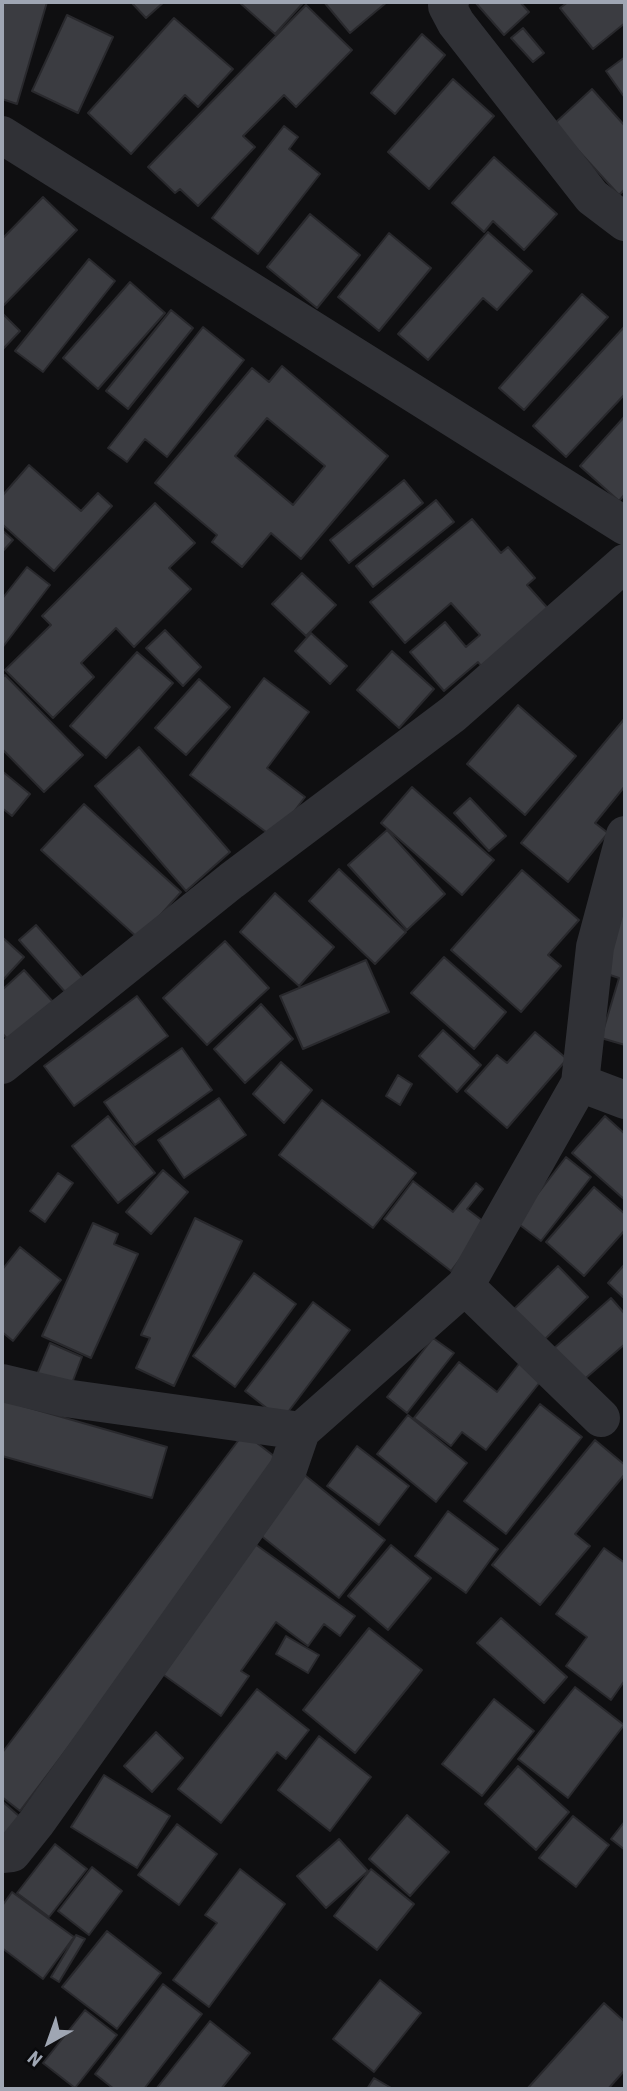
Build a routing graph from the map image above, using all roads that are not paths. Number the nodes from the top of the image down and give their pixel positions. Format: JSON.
{"nodes":[{"id":1,"x":450,"y":2,"type":"edge"},
{"id":2,"x":2,"y":135,"type":"edge"},
{"id":3,"x":625,"y":222,"type":"edge"},
{"id":4,"x":625,"y":526,"type":"edge"},
{"id":5,"x":625,"y":563,"type":"edge"},
{"id":6,"x":625,"y":835,"type":"edge"},
{"id":7,"x":2,"y":1065,"type":"edge"},
{"id":8,"x":580,"y":1083,"type":"junction"},
{"id":9,"x":625,"y":1100,"type":"edge"},
{"id":10,"x":465,"y":1286,"type":"junction"},
{"id":11,"x":2,"y":1383,"type":"edge"},
{"id":12,"x":601,"y":1418,"type":"dead end"},
{"id":13,"x":300,"y":1431,"type":"junction"},
{"id":14,"x":2,"y":1854,"type":"edge"}],
"edges":[{"from":1,"to":3,"type":"street"},
{"from":2,"to":4,"type":"street"},
{"from":5,"to":7,"type":"street"},
{"from":6,"to":8,"type":"street"},
{"from":8,"to":9,"type":"street"},
{"from":8,"to":10,"type":"street"},
{"from":10,"to":12,"type":"street"},
{"from":10,"to":13,"type":"street"},
{"from":11,"to":13,"type":"street"},
{"from":13,"to":14,"type":"street"}]}
